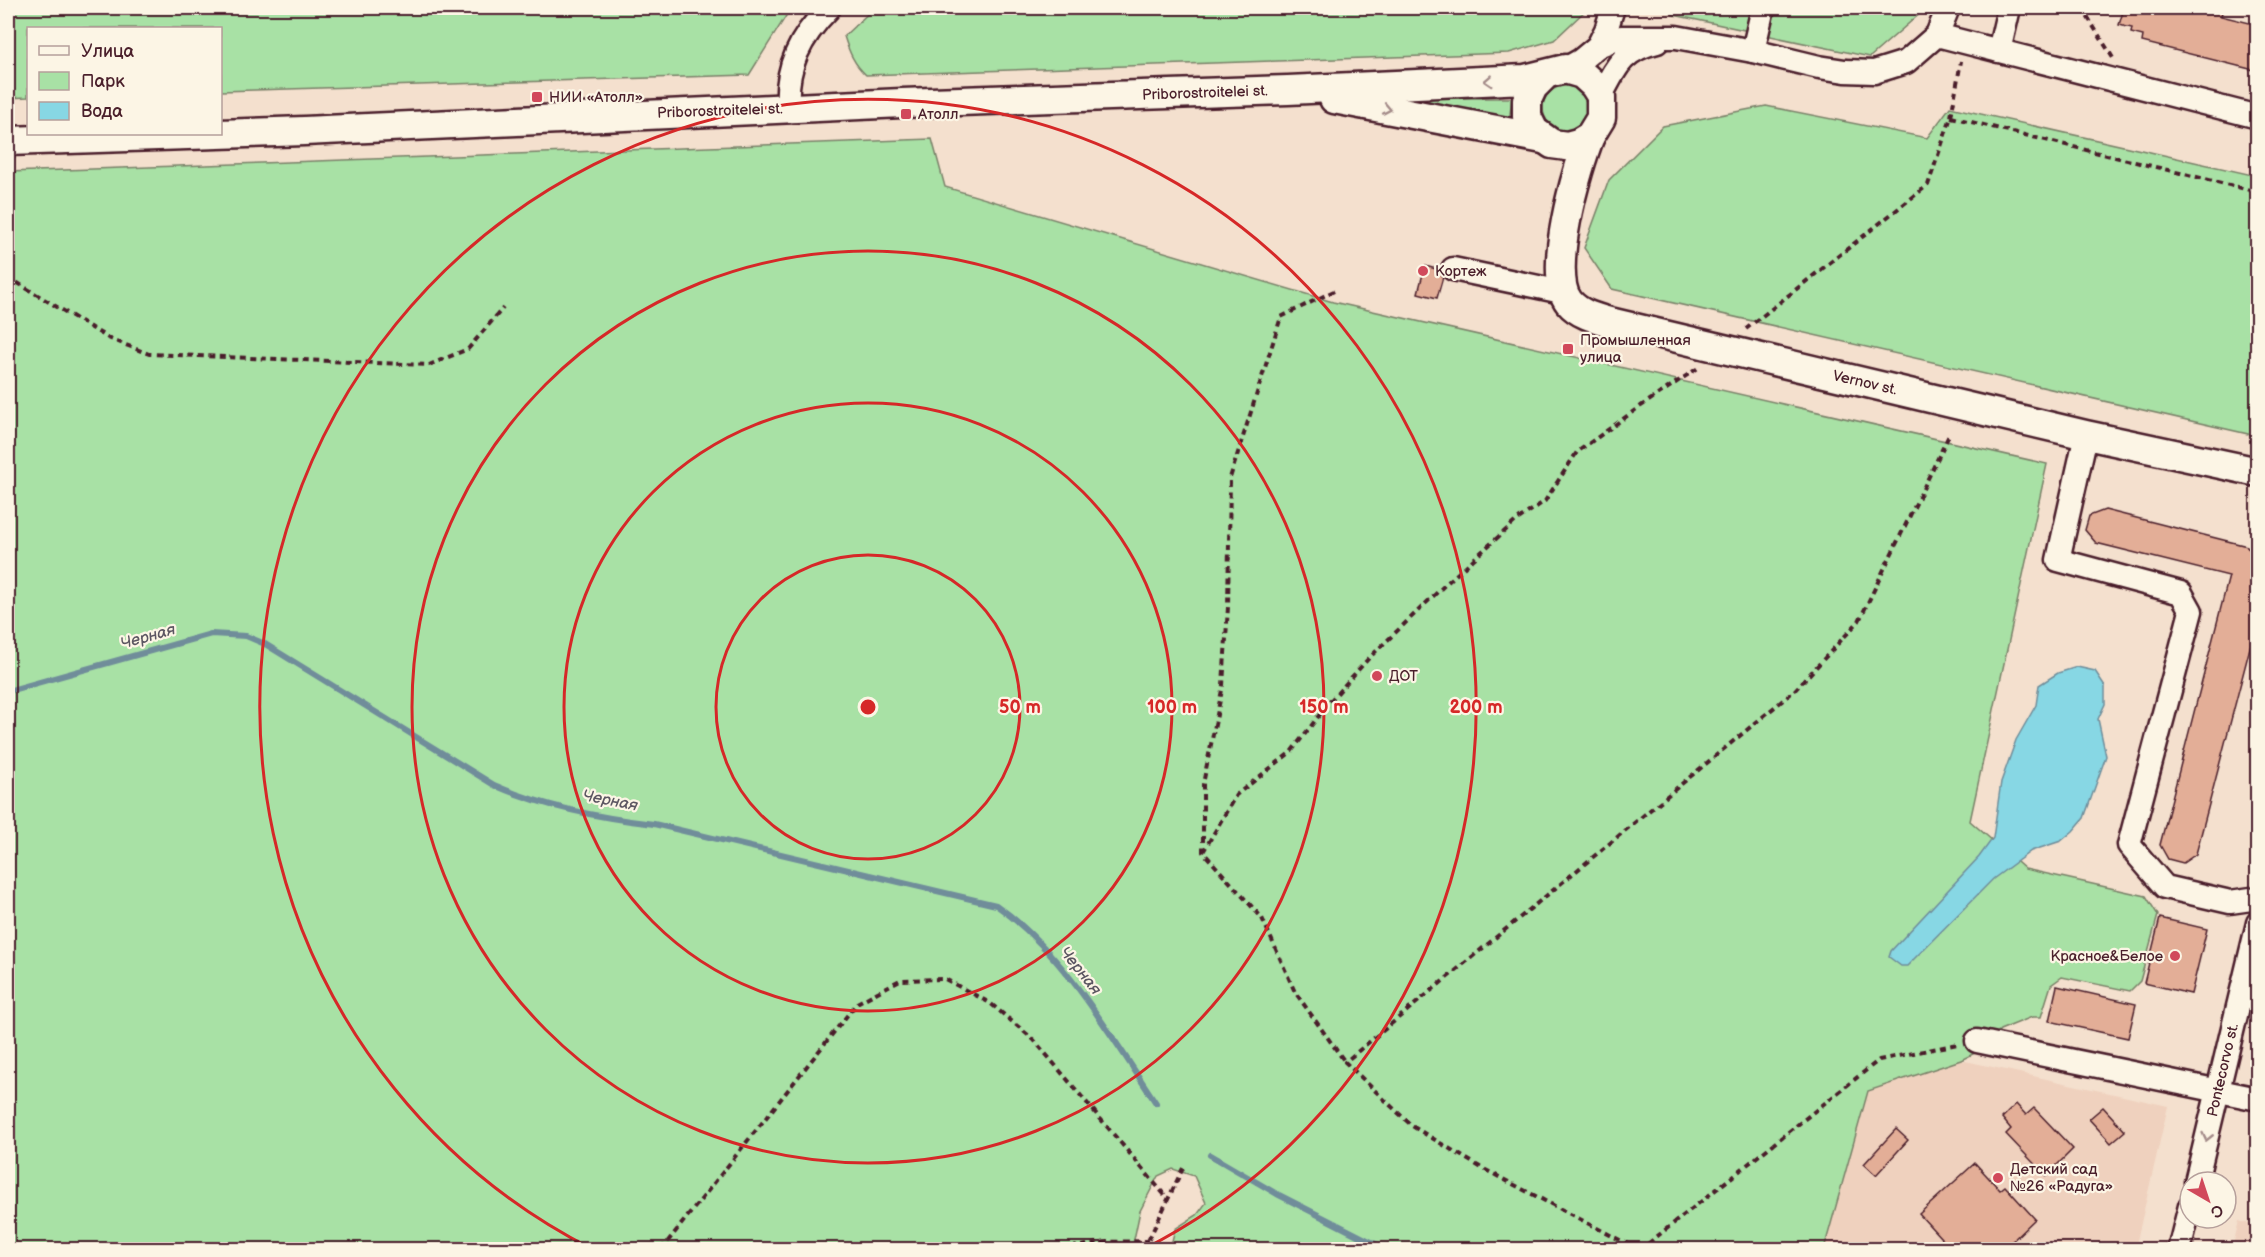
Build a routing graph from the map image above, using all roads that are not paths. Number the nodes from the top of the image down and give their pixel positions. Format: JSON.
{"nodes":[{"id":1,"x":829,"y":8,"type":"edge"},
{"id":2,"x":1613,"y":8,"type":"edge"},
{"id":3,"x":1762,"y":8,"type":"edge"},
{"id":4,"x":1948,"y":8,"type":"edge"},
{"id":5,"x":2009,"y":8,"type":"edge"},
{"id":6,"x":1937,"y":35,"type":"junction"},
{"id":7,"x":1676,"y":37,"type":"junction"},
{"id":8,"x":1598,"y":46,"type":"junction"},
{"id":9,"x":1753,"y":51,"type":"junction"},
{"id":10,"x":1999,"y":51,"type":"junction"},
{"id":11,"x":1556,"y":72,"type":"junction"},
{"id":12,"x":1288,"y":90,"type":"junction"},
{"id":13,"x":1601,"y":96,"type":"junction"},
{"id":14,"x":788,"y":108,"type":"junction"},
{"id":15,"x":2258,"y":117,"type":"edge"},
{"id":16,"x":222,"y":134,"type":"edge"},
{"id":17,"x":186,"y":135,"type":"edge"},
{"id":18,"x":1590,"y":136,"type":"junction"},
{"id":19,"x":8,"y":141,"type":"edge"},
{"id":20,"x":1547,"y":141,"type":"junction"},
{"id":21,"x":1568,"y":210,"type":"junction"},
{"id":22,"x":1453,"y":268,"type":"dead end"},
{"id":23,"x":1562,"y":292,"type":"junction"},
{"id":24,"x":2086,"y":435,"type":"junction"},
{"id":25,"x":2258,"y":472,"type":"edge"},
{"id":26,"x":2258,"y":898,"type":"edge"},
{"id":27,"x":2258,"y":923,"type":"edge"},
{"id":28,"x":1977,"y":1041,"type":"road end"},
{"id":29,"x":2217,"y":1091,"type":"junction"},
{"id":30,"x":2258,"y":1099,"type":"edge"},
{"id":31,"x":2199,"y":1170,"type":"edge"},
{"id":32,"x":2185,"y":1230,"type":"edge"},
{"id":33,"x":2180,"y":1250,"type":"edge"}],
"edges":[{"from":1,"to":14,"type":"street"},
{"from":2,"to":8,"type":"street"},
{"from":3,"to":9,"type":"street"},
{"from":4,"to":6,"type":"street"},
{"from":5,"to":10,"type":"street"},
{"from":6,"to":9,"type":"street"},
{"from":6,"to":10,"type":"street"},
{"from":7,"to":8,"type":"street"},
{"from":7,"to":9,"type":"street"},
{"from":7,"to":13,"type":"street"},
{"from":8,"to":11,"type":"street"},
{"from":10,"to":15,"type":"street"},
{"from":11,"to":12,"type":"main road","name":"Priborostroitelei st.","one_way":true},
{"from":11,"to":13,"type":"main road"},
{"from":11,"to":20,"type":"main road"},
{"from":12,"to":14,"type":"main road","name":"Priborostroitelei st."},
{"from":12,"to":20,"type":"main road","name":"Priborostroitelei st.","one_way":true},
{"from":13,"to":18,"type":"main road"},
{"from":14,"to":16,"type":"main road","name":"Priborostroitelei st."},
{"from":17,"to":19,"type":"main road","name":"Priborostroitelei st."},
{"from":18,"to":20,"type":"main road"},
{"from":18,"to":21,"type":"main road"},
{"from":20,"to":21,"type":"main road"},
{"from":21,"to":23,"type":"main road"},
{"from":22,"to":23,"type":"street"},
{"from":23,"to":24,"type":"main road","name":"Vernov st."},
{"from":24,"to":25,"type":"main road","name":"Vernov st."},
{"from":24,"to":26,"type":"street"},
{"from":27,"to":29,"type":"street","name":"Pontecorvo st."},
{"from":28,"to":29,"type":"street"},
{"from":29,"to":30,"type":"street"},
{"from":29,"to":31,"type":"street","name":"Pontecorvo st.","one_way":true},
{"from":32,"to":33,"type":"street"}]}
